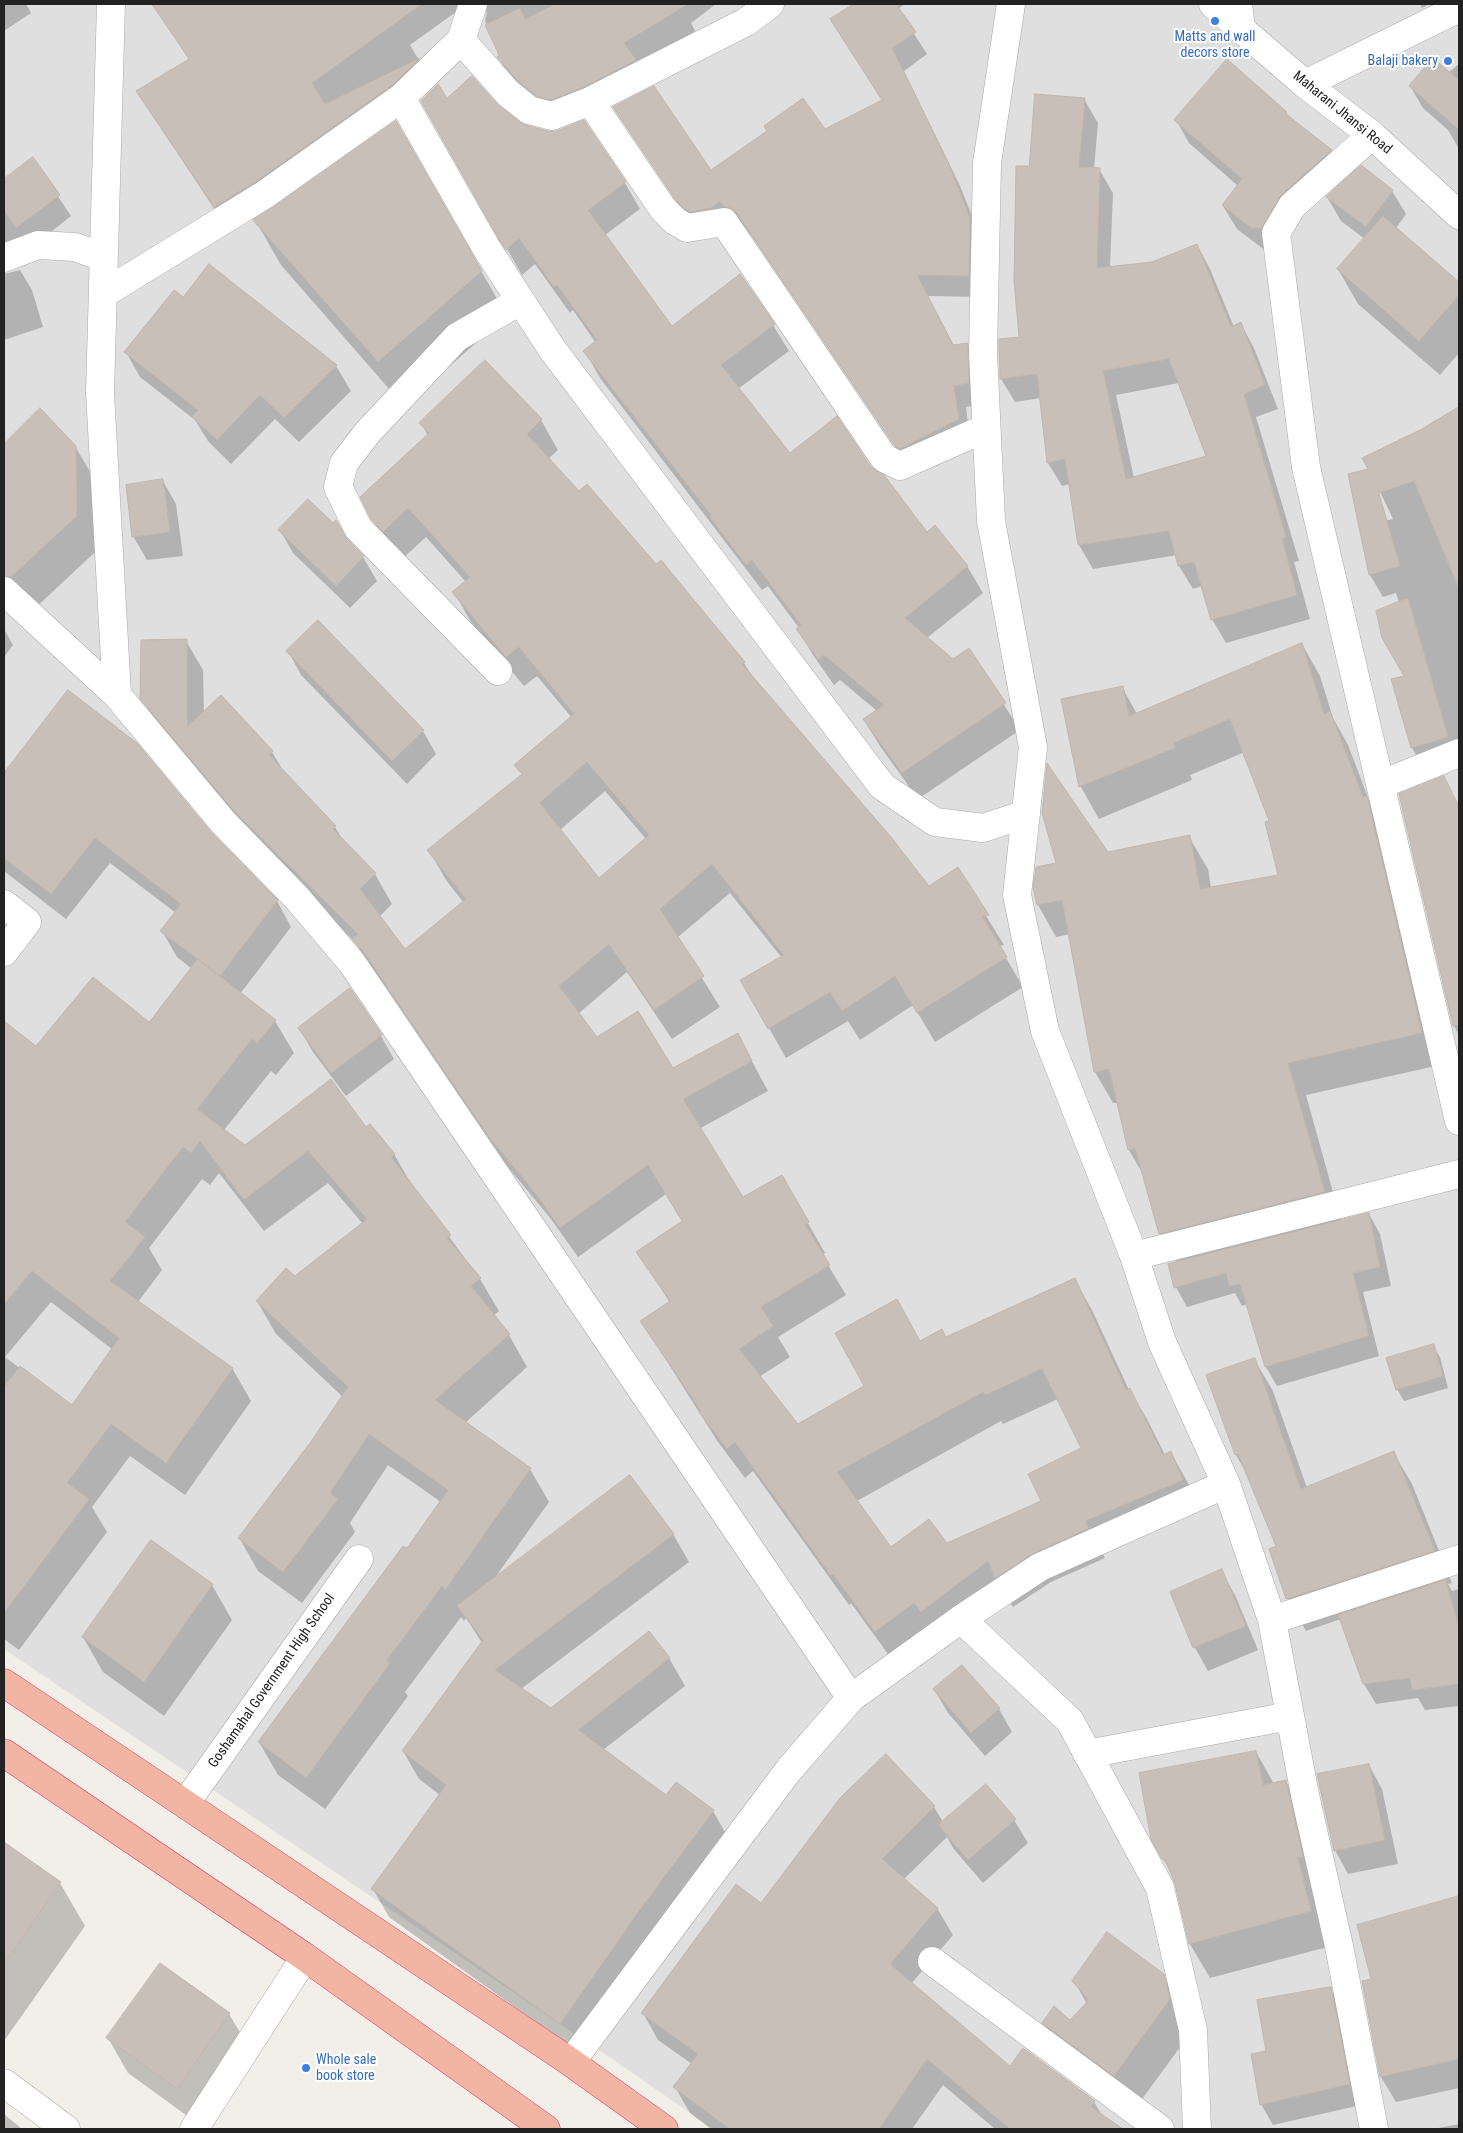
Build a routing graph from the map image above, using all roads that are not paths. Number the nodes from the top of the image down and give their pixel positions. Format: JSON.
{"nodes":[{"id":1,"x":111,"y":4,"type":"edge"},
{"id":2,"x":473,"y":4,"type":"edge"},
{"id":3,"x":770,"y":4,"type":"edge"},
{"id":4,"x":1011,"y":4,"type":"edge"},
{"id":5,"x":1213,"y":4,"type":"edge"},
{"id":6,"x":1459,"y":8,"type":"edge"},
{"id":7,"x":1240,"y":16,"type":"edge"},
{"id":8,"x":461,"y":40,"type":"junction"},
{"id":9,"x":1305,"y":84,"type":"junction"},
{"id":10,"x":401,"y":98,"type":"junction"},
{"id":11,"x":590,"y":101,"type":"junction"},
{"id":12,"x":1372,"y":135,"type":"junction"},
{"id":13,"x":1459,"y":215,"type":"edge"},
{"id":14,"x":103,"y":256,"type":"junction"},
{"id":15,"x":4,"y":258,"type":"edge"},
{"id":16,"x":103,"y":294,"type":"junction"},
{"id":17,"x":520,"y":301,"type":"junction"},
{"id":18,"x":986,"y":428,"type":"junction"},
{"id":19,"x":4,"y":591,"type":"edge"},
{"id":20,"x":498,"y":671,"type":"dead end"},
{"id":21,"x":117,"y":695,"type":"junction"},
{"id":22,"x":1459,"y":753,"type":"edge"},
{"id":23,"x":1382,"y":784,"type":"junction"},
{"id":24,"x":1026,"y":814,"type":"junction"},
{"id":25,"x":4,"y":904,"type":"edge"},
{"id":26,"x":4,"y":952,"type":"edge"},
{"id":27,"x":1459,"y":1121,"type":"edge"},
{"id":28,"x":1459,"y":1174,"type":"edge"},
{"id":29,"x":1134,"y":1256,"type":"junction"},
{"id":30,"x":1226,"y":1484,"type":"junction"},
{"id":31,"x":359,"y":1559,"type":"dead end"},
{"id":32,"x":1459,"y":1560,"type":"edge"},
{"id":33,"x":961,"y":1619,"type":"junction"},
{"id":34,"x":1272,"y":1620,"type":"junction"},
{"id":35,"x":4,"y":1683,"type":"edge"},
{"id":36,"x":851,"y":1698,"type":"junction"},
{"id":37,"x":1290,"y":1716,"type":"junction"},
{"id":38,"x":4,"y":1753,"type":"edge"},
{"id":39,"x":1087,"y":1754,"type":"junction"},
{"id":40,"x":186,"y":1804,"type":"junction"},
{"id":41,"x":305,"y":1957,"type":"junction"},
{"id":42,"x":932,"y":1961,"type":"dead end"},
{"id":43,"x":571,"y":2062,"type":"junction"},
{"id":44,"x":4,"y":2083,"type":"edge"},
{"id":45,"x":66,"y":2129,"type":"edge"},
{"id":46,"x":194,"y":2129,"type":"edge"},
{"id":47,"x":546,"y":2129,"type":"edge"},
{"id":48,"x":664,"y":2129,"type":"edge"},
{"id":49,"x":1160,"y":2129,"type":"edge"},
{"id":50,"x":1197,"y":2129,"type":"edge"},
{"id":51,"x":1374,"y":2129,"type":"edge"}],
"edges":[{"from":1,"to":14,"type":"street"},
{"from":2,"to":8,"type":"street"},
{"from":3,"to":11,"type":"street"},
{"from":4,"to":18,"type":"street"},
{"from":5,"to":7,"type":"street","name":"Maharani Jhansi Road"},
{"from":6,"to":9,"type":"street"},
{"from":7,"to":9,"type":"street","name":"Maharani Jhansi Road"},
{"from":8,"to":10,"type":"street"},
{"from":8,"to":11,"type":"street"},
{"from":9,"to":12,"type":"street","name":"Maharani Jhansi Road"},
{"from":10,"to":16,"type":"street"},
{"from":10,"to":17,"type":"street"},
{"from":11,"to":18,"type":"street"},
{"from":12,"to":13,"type":"street","name":"Maharani Jhansi Road"},
{"from":12,"to":23,"type":"street"},
{"from":14,"to":15,"type":"street"},
{"from":14,"to":16,"type":"street"},
{"from":16,"to":21,"type":"street"},
{"from":17,"to":20,"type":"street"},
{"from":17,"to":24,"type":"street"},
{"from":18,"to":24,"type":"street"},
{"from":19,"to":21,"type":"street"},
{"from":21,"to":36,"type":"street"},
{"from":22,"to":23,"type":"street"},
{"from":23,"to":27,"type":"street"},
{"from":24,"to":29,"type":"street"},
{"from":25,"to":26,"type":"street"},
{"from":28,"to":29,"type":"street"},
{"from":29,"to":30,"type":"street"},
{"from":30,"to":33,"type":"street"},
{"from":30,"to":34,"type":"street"},
{"from":31,"to":40,"type":"street","name":"Goshamahal Government High School"},
{"from":32,"to":34,"type":"street"},
{"from":33,"to":36,"type":"street"},
{"from":33,"to":39,"type":"street"},
{"from":34,"to":37,"type":"street"},
{"from":35,"to":40,"type":"highway"},
{"from":36,"to":43,"type":"street"},
{"from":37,"to":39,"type":"street"},
{"from":37,"to":51,"type":"street"},
{"from":38,"to":41,"type":"highway"},
{"from":39,"to":50,"type":"street"},
{"from":40,"to":43,"type":"highway"},
{"from":41,"to":46,"type":"street"},
{"from":41,"to":47,"type":"highway"},
{"from":42,"to":49,"type":"street"},
{"from":43,"to":48,"type":"highway"},
{"from":44,"to":45,"type":"street"}]}
